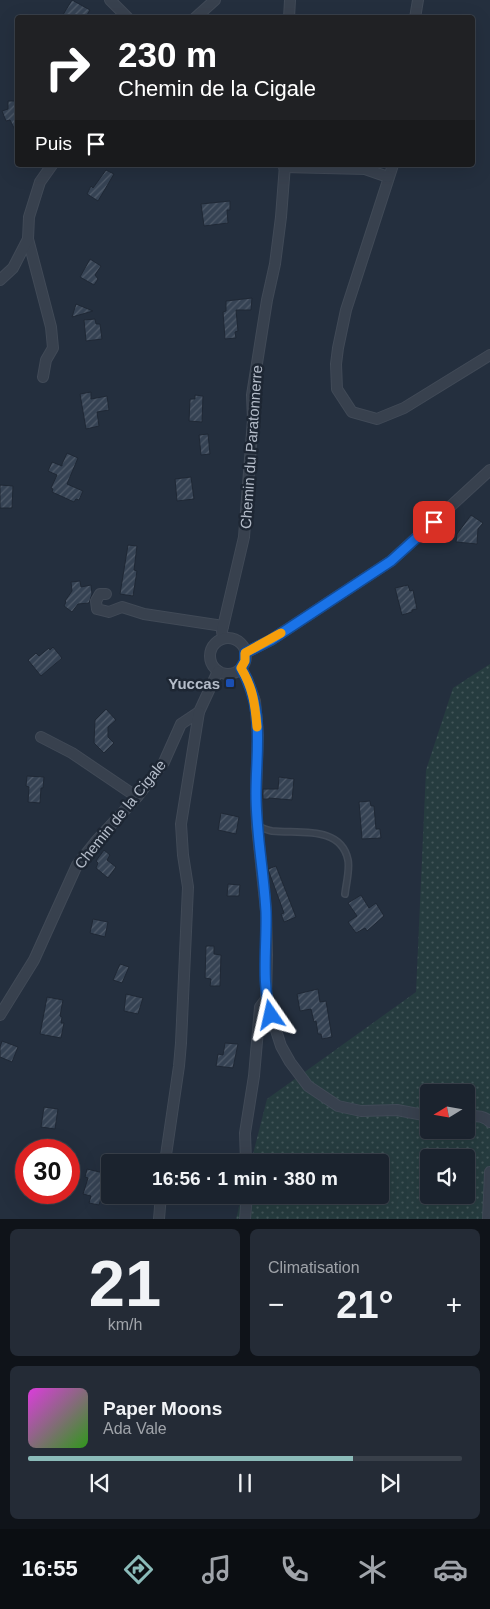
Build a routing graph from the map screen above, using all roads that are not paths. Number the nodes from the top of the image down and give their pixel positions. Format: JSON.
{"nodes":[{"id":1,"x":110,"y":0,"type":"edge"},
{"id":2,"x":215,"y":0,"type":"edge"},
{"id":3,"x":290,"y":0,"type":"edge"},
{"id":4,"x":418,"y":0,"type":"edge"},
{"id":5,"x":125,"y":15,"type":"edge"},
{"id":6,"x":198,"y":15,"type":"edge"},
{"id":7,"x":289,"y":15,"type":"edge"},
{"id":8,"x":416,"y":15,"type":"edge"},
{"id":9,"x":51,"y":167,"type":"edge"},
{"id":10,"x":285,"y":167,"type":"edge"},
{"id":11,"x":312,"y":167,"type":"edge"},
{"id":12,"x":393,"y":167,"type":"edge"},
{"id":13,"x":388,"y":177,"type":"junction"},
{"id":14,"x":28,"y":239,"type":"junction"},
{"id":15,"x":0,"y":280,"type":"edge"},
{"id":16,"x":490,"y":355,"type":"edge"},
{"id":17,"x":43,"y":377,"type":"dead end"},
{"id":18,"x":490,"y":470,"type":"edge"},
{"id":19,"x":106,"y":594,"type":"dead end"},
{"id":20,"x":223,"y":626,"type":"junction"},
{"id":21,"x":223,"y":638,"type":"junction"},
{"id":22,"x":245,"y":653,"type":"junction"},
{"id":23,"x":241,"y":668,"type":"junction"},
{"id":24,"x":218,"y":671,"type":"junction"},
{"id":25,"x":200,"y":712,"type":"junction"},
{"id":26,"x":41,"y":737,"type":"dead end"},
{"id":27,"x":137,"y":797,"type":"junction"},
{"id":28,"x":257,"y":826,"type":"junction"},
{"id":29,"x":345,"y":894,"type":"dead end"},
{"id":30,"x":266,"y":999,"type":"junction"},
{"id":31,"x":0,"y":1015,"type":"edge"},
{"id":32,"x":420,"y":1114,"type":"edge"},
{"id":33,"x":475,"y":1116,"type":"edge"},
{"id":34,"x":490,"y":1122,"type":"edge"},
{"id":35,"x":166,"y":1154,"type":"edge"},
{"id":36,"x":246,"y":1154,"type":"edge"},
{"id":37,"x":490,"y":1172,"type":"edge"},
{"id":38,"x":161,"y":1204,"type":"edge"},
{"id":39,"x":246,"y":1204,"type":"edge"},
{"id":40,"x":160,"y":1219,"type":"edge"},
{"id":41,"x":245,"y":1219,"type":"edge"},
{"id":42,"x":488,"y":1219,"type":"edge"}],
"edges":[{"from":1,"to":5,"type":"street"},
{"from":2,"to":6,"type":"street"},
{"from":3,"to":7,"type":"street"},
{"from":4,"to":8,"type":"street"},
{"from":9,"to":14,"type":"street"},
{"from":10,"to":20,"type":"street","name":"Chemin du Paratonnerre"},
{"from":11,"to":13,"type":"street"},
{"from":12,"to":13,"type":"street"},
{"from":13,"to":16,"type":"street"},
{"from":14,"to":15,"type":"street"},
{"from":14,"to":17,"type":"street"},
{"from":18,"to":22,"type":"street"},
{"from":19,"to":20,"type":"street"},
{"from":20,"to":21,"type":"street","name":"Chemin du Paratonnerre"},
{"from":21,"to":22,"type":"street"},
{"from":21,"to":24,"type":"street"},
{"from":22,"to":23,"type":"street"},
{"from":23,"to":24,"type":"street"},
{"from":23,"to":28,"type":"street"},
{"from":24,"to":25,"type":"street"},
{"from":25,"to":27,"type":"street","name":"Chemin de la Cigale"},
{"from":25,"to":35,"type":"street"},
{"from":26,"to":27,"type":"street"},
{"from":27,"to":31,"type":"street","name":"Chemin de la Cigale"},
{"from":28,"to":29,"type":"lane"},
{"from":28,"to":30,"type":"street"},
{"from":30,"to":32,"type":"street"},
{"from":30,"to":36,"type":"street"},
{"from":33,"to":34,"type":"street"},
{"from":37,"to":42,"type":"street"},
{"from":38,"to":40,"type":"street"},
{"from":39,"to":41,"type":"street"}]}
